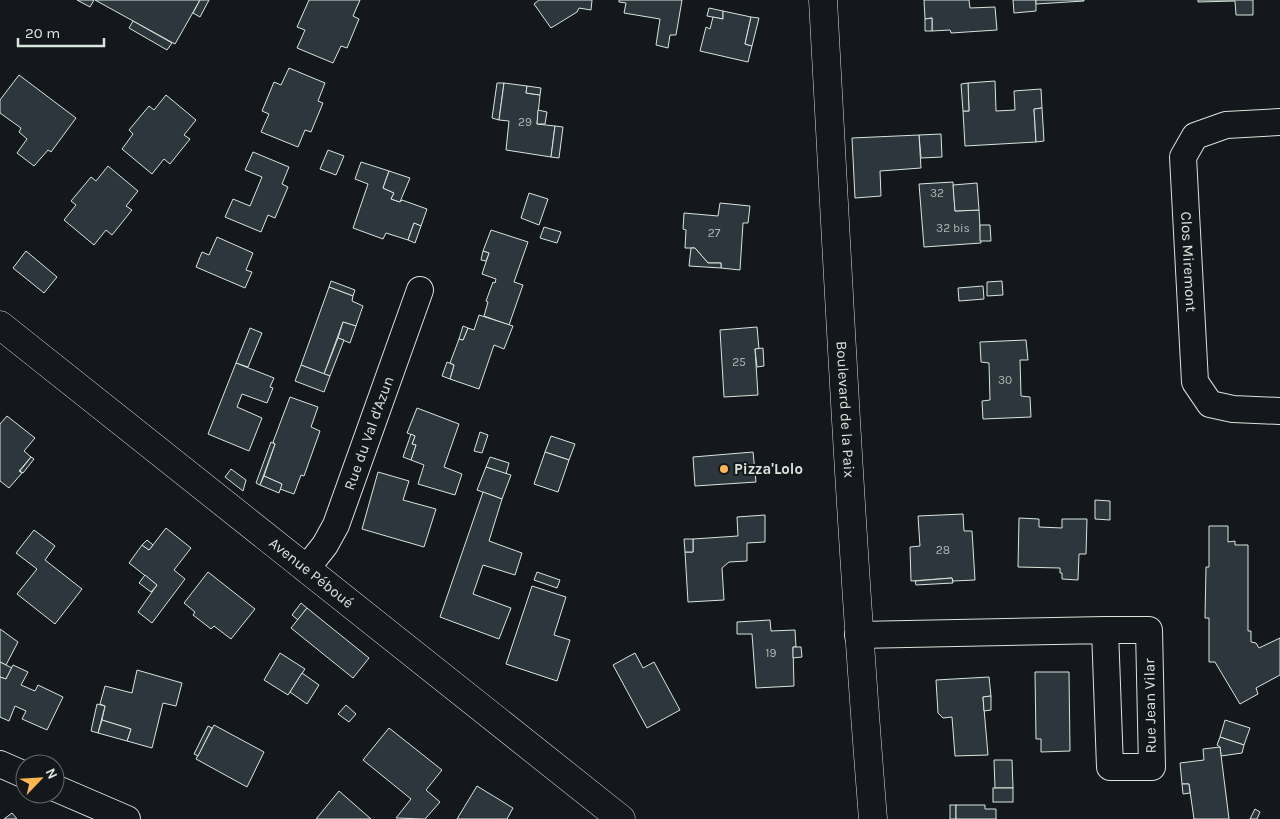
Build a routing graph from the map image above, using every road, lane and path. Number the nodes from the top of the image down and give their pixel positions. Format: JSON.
{"nodes":[{"id":1,"x":823,"y":0,"type":"edge"},
{"id":2,"x":1280,"y":122,"type":"edge"},
{"id":3,"x":420,"y":290,"type":"dead end"},
{"id":4,"x":0,"y":326,"type":"edge"},
{"id":5,"x":1280,"y":411,"type":"edge"},
{"id":6,"x":306,"y":569,"type":"junction"},
{"id":7,"x":1105,"y":630,"type":"junction"},
{"id":8,"x":858,"y":635,"type":"junction"},
{"id":9,"x":0,"y":764,"type":"edge"},
{"id":10,"x":15,"y":771,"type":"edge"},
{"id":11,"x":65,"y":792,"type":"edge"},
{"id":12,"x":126,"y":819,"type":"edge"},
{"id":13,"x":621,"y":819,"type":"edge"},
{"id":14,"x":873,"y":819,"type":"edge"}],
"edges":[{"from":1,"to":8,"type":"main road","name":"Boulevard de la Paix"},
{"from":2,"to":5,"type":"street","name":"Clos Miremont"},
{"from":3,"to":6,"type":"street","name":"Rue du Val d'Azun"},
{"from":4,"to":6,"type":"main road","name":"Avenue Péboué"},
{"from":6,"to":13,"type":"main road","name":"Avenue Péboué"},
{"from":7,"to":7,"type":"street","name":"Rue Jean Vilar"},
{"from":7,"to":8,"type":"street","name":"Rue Jean Vilar"},
{"from":8,"to":14,"type":"main road","name":"Boulevard de la Paix"},
{"from":9,"to":10,"type":"street"},
{"from":11,"to":12,"type":"street"}]}
